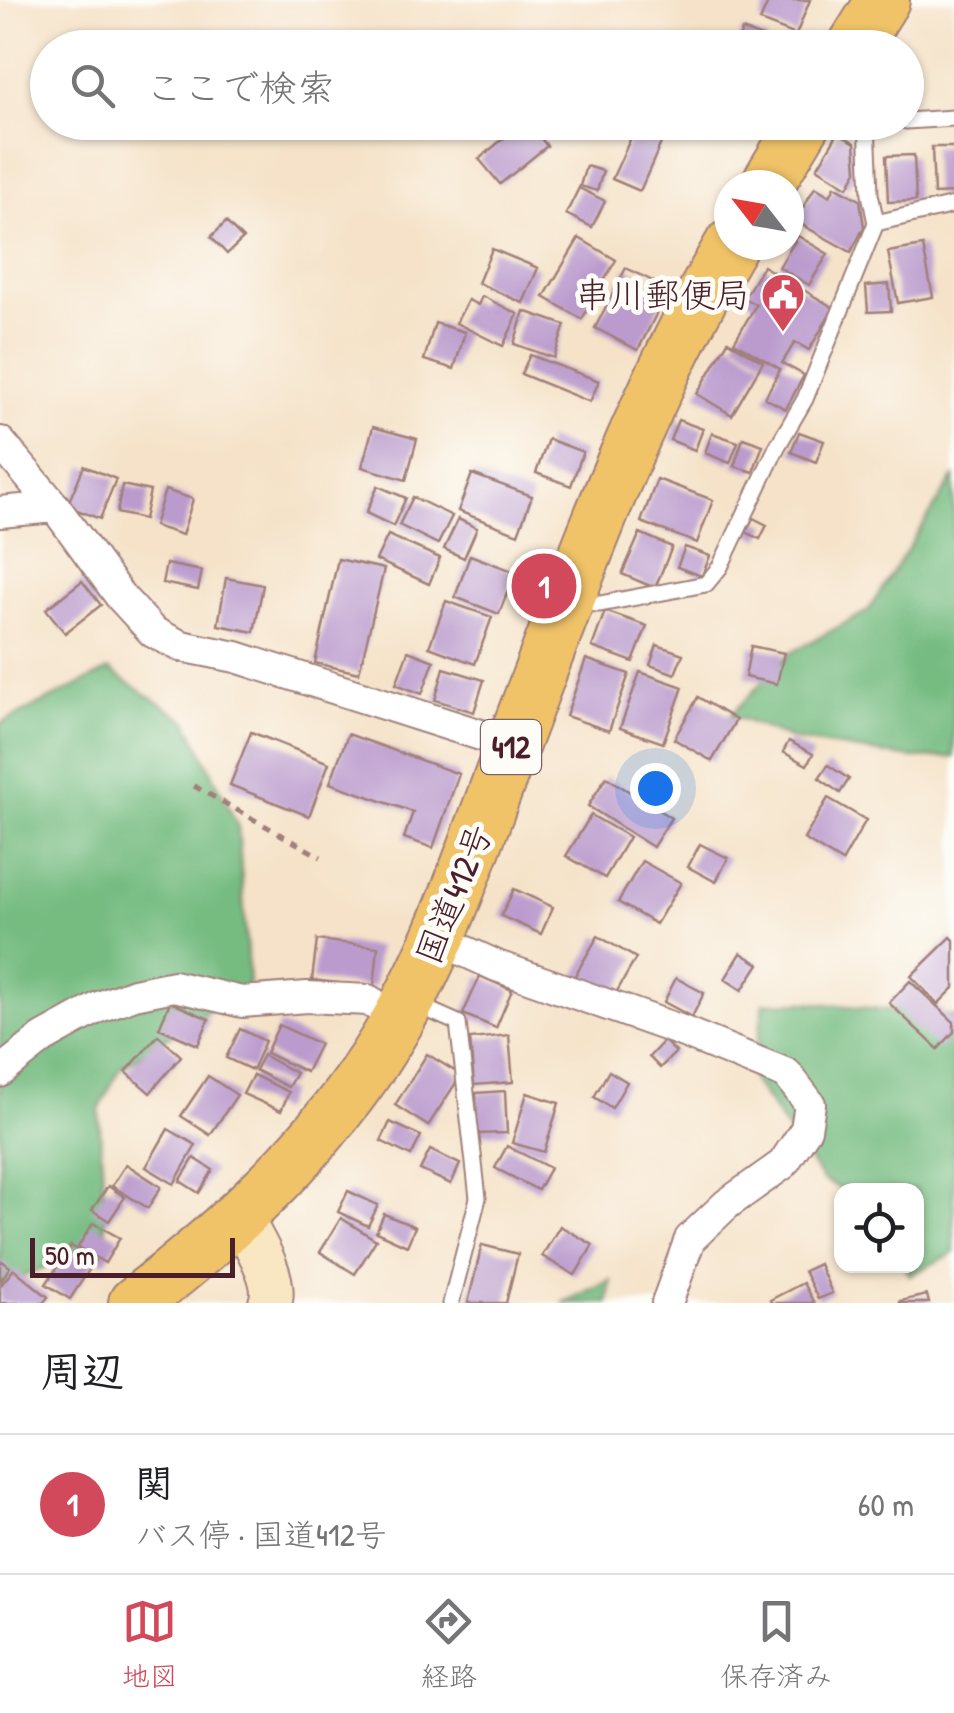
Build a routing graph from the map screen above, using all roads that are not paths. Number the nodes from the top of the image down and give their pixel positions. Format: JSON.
{"nodes":[{"id":1,"x":882,"y":0,"type":"edge"},
{"id":2,"x":863,"y":30,"type":"edge"},
{"id":3,"x":954,"y":118,"type":"edge"},
{"id":4,"x":924,"y":120,"type":"edge"},
{"id":5,"x":794,"y":140,"type":"edge"},
{"id":6,"x":868,"y":140,"type":"edge"},
{"id":7,"x":775,"y":170,"type":"edge"},
{"id":8,"x":954,"y":204,"type":"edge"},
{"id":9,"x":876,"y":222,"type":"junction"},
{"id":10,"x":723,"y":260,"type":"edge"},
{"id":11,"x":0,"y":442,"type":"edge"},
{"id":12,"x":55,"y":507,"type":"junction"},
{"id":13,"x":0,"y":512,"type":"edge"},
{"id":14,"x":568,"y":603,"type":"junction"},
{"id":15,"x":512,"y":744,"type":"junction"},
{"id":16,"x":438,"y":938,"type":"junction"},
{"id":17,"x":404,"y":1010,"type":"junction"},
{"id":18,"x":0,"y":1072,"type":"edge"},
{"id":19,"x":240,"y":1216,"type":"junction"},
{"id":20,"x":135,"y":1303,"type":"edge"},
{"id":21,"x":270,"y":1303,"type":"edge"},
{"id":22,"x":451,"y":1303,"type":"edge"},
{"id":23,"x":667,"y":1303,"type":"edge"}],
"edges":[{"from":1,"to":2,"type":"highway"},
{"from":3,"to":4,"type":"lane"},
{"from":5,"to":7,"type":"highway"},
{"from":6,"to":9,"type":"lane"},
{"from":8,"to":9,"type":"lane"},
{"from":9,"to":14,"type":"lane"},
{"from":10,"to":14,"type":"highway","name":"国道412号","number":"412"},
{"from":11,"to":12,"type":"street"},
{"from":12,"to":13,"type":"street"},
{"from":12,"to":15,"type":"street"},
{"from":14,"to":15,"type":"highway","name":"国道412号","number":"412"},
{"from":15,"to":16,"type":"highway","name":"国道412号","number":"412"},
{"from":16,"to":17,"type":"highway","name":"国道412号","number":"412"},
{"from":16,"to":23,"type":"street"},
{"from":17,"to":18,"type":"street"},
{"from":17,"to":19,"type":"highway","name":"国道412号","number":"412"},
{"from":17,"to":22,"type":"lane"},
{"from":19,"to":20,"type":"highway","name":"国道412号","number":"412"},
{"from":19,"to":21,"type":"main road"}]}
